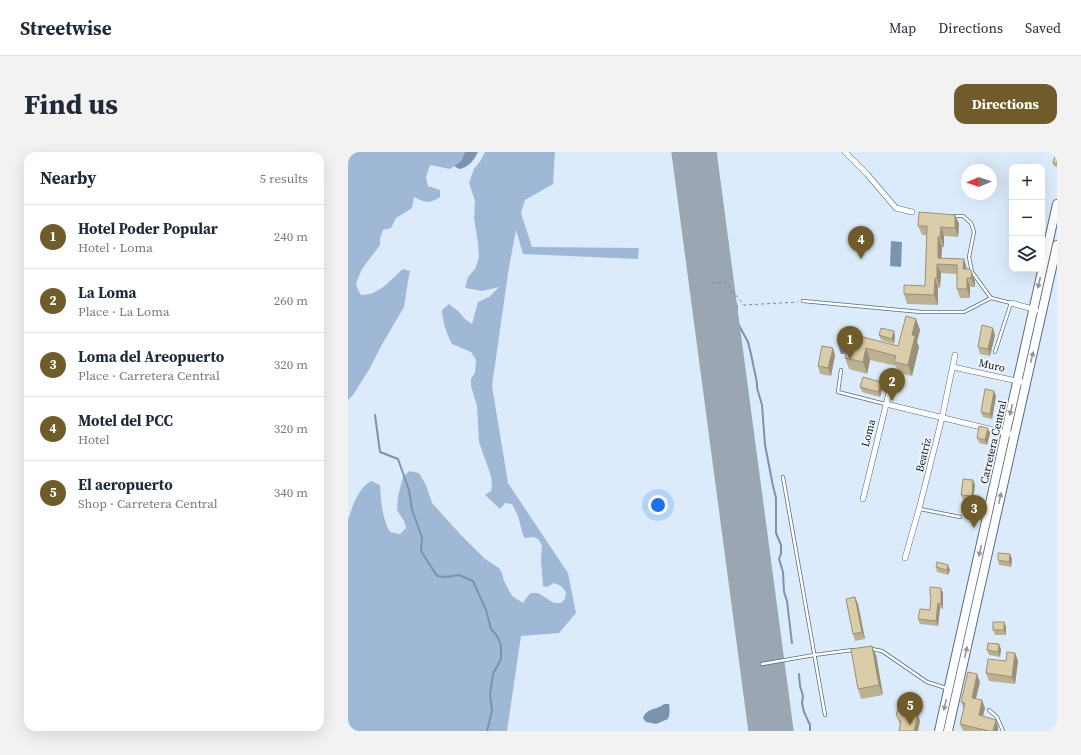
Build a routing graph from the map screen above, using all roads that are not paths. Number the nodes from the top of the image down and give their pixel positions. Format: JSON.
{"nodes":[{"id":1,"x":845,"y":152,"type":"edge"},
{"id":2,"x":1057,"y":204,"type":"edge"},
{"id":3,"x":912,"y":212,"type":"joint"},
{"id":4,"x":919,"y":213,"type":"edge"},
{"id":5,"x":949,"y":215,"type":"edge"},
{"id":6,"x":1057,"y":245,"type":"edge"},
{"id":7,"x":990,"y":298,"type":"junction"},
{"id":8,"x":803,"y":301,"type":"road end"},
{"id":9,"x":1010,"y":303,"type":"junction"},
{"id":10,"x":1034,"y":309,"type":"junction"},
{"id":11,"x":1042,"y":311,"type":"junction"},
{"id":12,"x":995,"y":352,"type":"dead end"},
{"id":13,"x":955,"y":355,"type":"dead end"},
{"id":14,"x":953,"y":367,"type":"junction"},
{"id":15,"x":840,"y":370,"type":"dead end"},
{"id":16,"x":894,"y":372,"type":"dead end"},
{"id":17,"x":1021,"y":382,"type":"junction"},
{"id":18,"x":886,"y":404,"type":"junction"},
{"id":19,"x":942,"y":418,"type":"junction"},
{"id":20,"x":1010,"y":434,"type":"junction"},
{"id":21,"x":783,"y":477,"type":"dead end"},
{"id":22,"x":863,"y":499,"type":"dead end"},
{"id":23,"x":919,"y":509,"type":"junction"},
{"id":24,"x":960,"y":517,"type":"dead end"},
{"id":25,"x":905,"y":558,"type":"dead end"},
{"id":26,"x":868,"y":648,"type":"edge"},
{"id":27,"x":860,"y":649,"type":"edge"},
{"id":28,"x":814,"y":655,"type":"junction"},
{"id":29,"x":762,"y":664,"type":"dead end"},
{"id":30,"x":953,"y":690,"type":"junction"},
{"id":31,"x":989,"y":710,"type":"dead end"},
{"id":32,"x":826,"y":715,"type":"dead end"},
{"id":33,"x":940,"y":731,"type":"edge"},
{"id":34,"x":948,"y":731,"type":"edge"},
{"id":35,"x":1003,"y":731,"type":"edge"}],
"edges":[{"from":1,"to":3,"type":"street"},
{"from":2,"to":10,"type":"main road","name":"Carretera Central","one_way":true},
{"from":3,"to":4,"type":"lane"},
{"from":5,"to":7,"type":"lane"},
{"from":6,"to":11,"type":"main road","name":"Carretera Central"},
{"from":7,"to":8,"type":"lane"},
{"from":7,"to":9,"type":"lane"},
{"from":9,"to":10,"type":"street"},
{"from":9,"to":12,"type":"lane"},
{"from":10,"to":11,"type":"street"},
{"from":10,"to":17,"type":"main road","name":"Carretera Central"},
{"from":17,"to":11,"type":"main road","name":"Carretera Central","one_way":true},
{"from":13,"to":14,"type":"street","name":"Beatriz"},
{"from":14,"to":17,"type":"street","name":"Muro"},
{"from":14,"to":19,"type":"street","name":"Beatriz"},
{"from":15,"to":18,"type":"lane"},
{"from":16,"to":18,"type":"street","name":"Loma"},
{"from":17,"to":20,"type":"main road","name":"Carretera Central"},
{"from":18,"to":19,"type":"street"},
{"from":18,"to":22,"type":"street","name":"Loma"},
{"from":19,"to":20,"type":"street"},
{"from":19,"to":23,"type":"street","name":"Beatriz"},
{"from":20,"to":30,"type":"main road","name":"Carretera Central"},
{"from":21,"to":28,"type":"lane"},
{"from":23,"to":24,"type":"lane"},
{"from":23,"to":25,"type":"street","name":"Beatriz"},
{"from":26,"to":30,"type":"lane"},
{"from":27,"to":28,"type":"lane"},
{"from":28,"to":29,"type":"lane"},
{"from":28,"to":32,"type":"lane"},
{"from":30,"to":33,"type":"main road","name":"Carretera Central","one_way":true},
{"from":30,"to":34,"type":"main road","name":"Carretera Central"},
{"from":31,"to":35,"type":"lane"}]}
